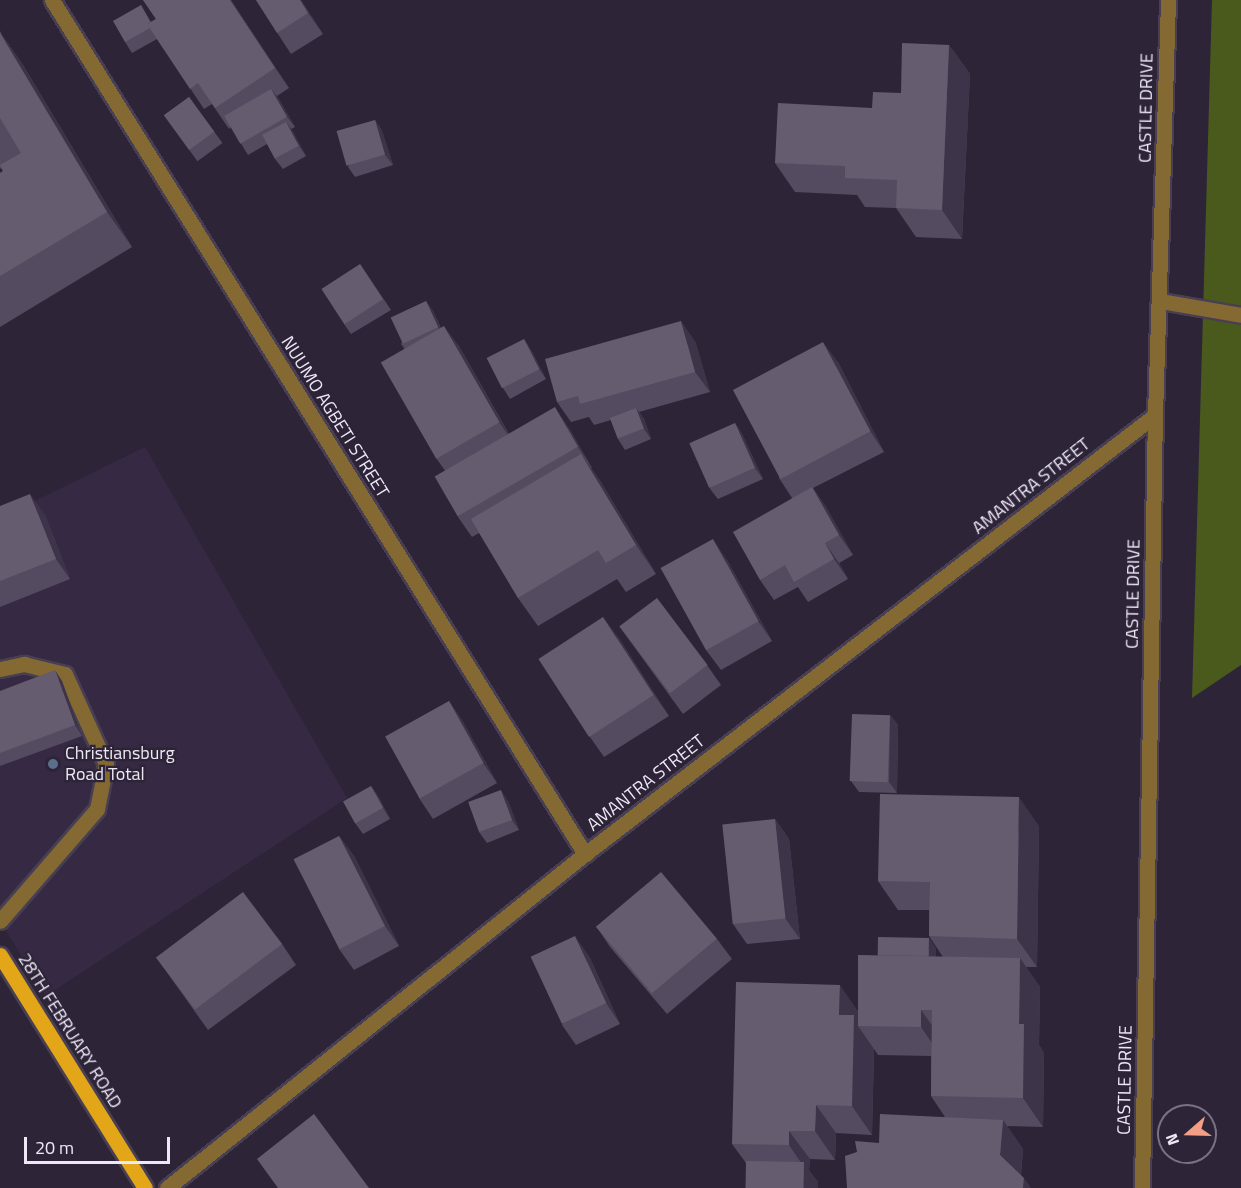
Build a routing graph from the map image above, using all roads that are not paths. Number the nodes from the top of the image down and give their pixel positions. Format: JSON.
{"nodes":[{"id":1,"x":52,"y":0,"type":"edge"},
{"id":2,"x":1168,"y":0,"type":"edge"},
{"id":3,"x":1160,"y":301,"type":"junction"},
{"id":4,"x":1241,"y":315,"type":"edge"},
{"id":5,"x":1155,"y":415,"type":"junction"},
{"id":6,"x":0,"y":669,"type":"edge"},
{"id":7,"x":585,"y":854,"type":"junction"},
{"id":8,"x":0,"y":921,"type":"edge"},
{"id":9,"x":0,"y":955,"type":"edge"},
{"id":10,"x":145,"y":1188,"type":"edge"},
{"id":11,"x":166,"y":1188,"type":"edge"},
{"id":12,"x":1142,"y":1188,"type":"edge"}],
"edges":[{"from":1,"to":7,"type":"street","name":"NUUMO AGBETI STREET"},
{"from":2,"to":3,"type":"street","name":"CASTLE DRIVE"},
{"from":3,"to":4,"type":"street"},
{"from":3,"to":5,"type":"street","name":"CASTLE DRIVE"},
{"from":5,"to":7,"type":"street","name":"AMANTRA STREET"},
{"from":5,"to":12,"type":"street","name":"CASTLE DRIVE"},
{"from":6,"to":8,"type":"street"},
{"from":7,"to":11,"type":"street","name":"AMANTRA STREET"},
{"from":9,"to":10,"type":"main road","name":"28TH FEBRUARY ROAD"}]}
